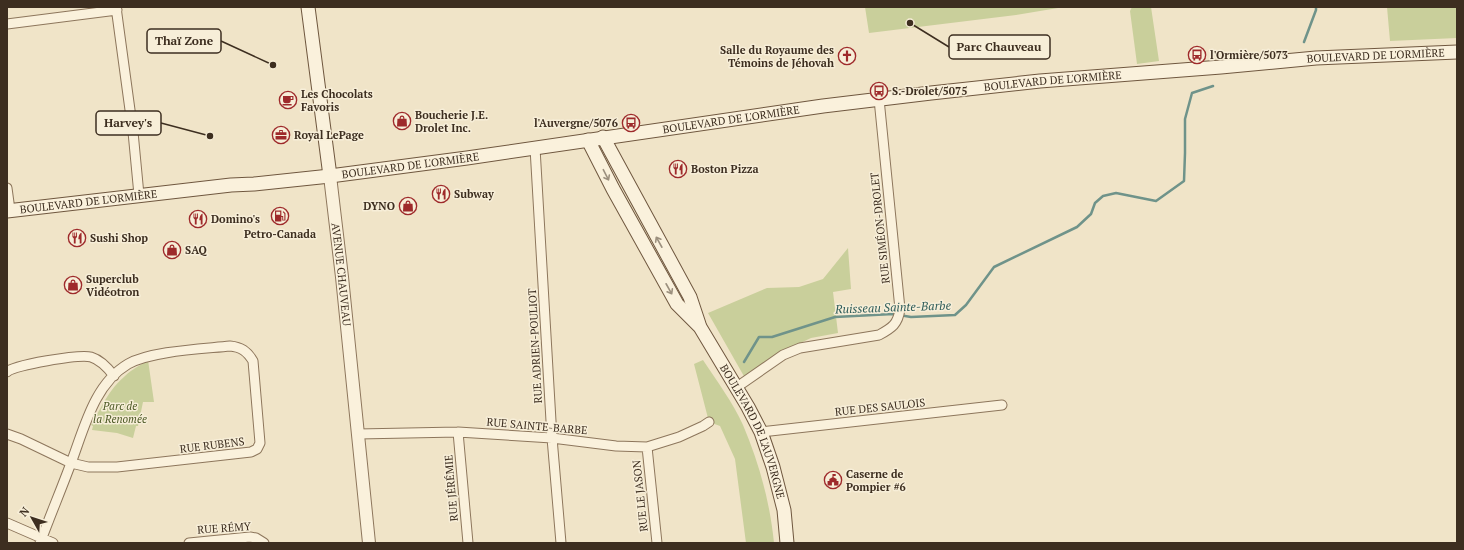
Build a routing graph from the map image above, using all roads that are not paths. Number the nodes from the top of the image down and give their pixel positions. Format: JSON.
{"nodes":[{"id":1,"x":308,"y":7,"type":"edge"},
{"id":2,"x":116,"y":9,"type":"edge"},
{"id":3,"x":7,"y":24,"type":"edge"},
{"id":4,"x":1457,"y":52,"type":"edge"},
{"id":5,"x":879,"y":99,"type":"junction"},
{"id":6,"x":603,"y":138,"type":"junction"},
{"id":7,"x":588,"y":140,"type":"junction"},
{"id":8,"x":535,"y":148,"type":"junction"},
{"id":9,"x":330,"y":176,"type":"junction"},
{"id":10,"x":7,"y":188,"type":"edge"},
{"id":11,"x":139,"y":195,"type":"junction"},
{"id":12,"x":9,"y":211,"type":"edge"},
{"id":13,"x":700,"y":327,"type":"junction"},
{"id":14,"x":7,"y":372,"type":"edge"},
{"id":15,"x":114,"y":376,"type":"junction"},
{"id":16,"x":737,"y":387,"type":"junction"},
{"id":17,"x":1002,"y":405,"type":"dead end"},
{"id":18,"x":709,"y":422,"type":"dead end"},
{"id":19,"x":458,"y":432,"type":"junction"},
{"id":20,"x":761,"y":432,"type":"junction"},
{"id":21,"x":7,"y":434,"type":"edge"},
{"id":22,"x":358,"y":434,"type":"junction"},
{"id":23,"x":552,"y":438,"type":"junction"},
{"id":24,"x":647,"y":447,"type":"junction"},
{"id":25,"x":71,"y":462,"type":"junction"},
{"id":26,"x":7,"y":523,"type":"edge"},
{"id":27,"x":41,"y":541,"type":"edge"},
{"id":28,"x":262,"y":542,"type":"edge"},
{"id":29,"x":53,"y":543,"type":"edge"},
{"id":30,"x":189,"y":543,"type":"edge"},
{"id":31,"x":369,"y":543,"type":"edge"},
{"id":32,"x":468,"y":543,"type":"edge"},
{"id":33,"x":561,"y":543,"type":"edge"},
{"id":34,"x":657,"y":543,"type":"edge"},
{"id":35,"x":787,"y":543,"type":"edge"}],
"edges":[{"from":1,"to":9,"type":"main road","name":"AVENUE CHAUVEAU"},
{"from":2,"to":3,"type":"street"},
{"from":2,"to":11,"type":"street"},
{"from":4,"to":5,"type":"main road","name":"BOULEVARD DE L'ORMIÈRE"},
{"from":5,"to":6,"type":"main road","name":"BOULEVARD DE L'ORMIÈRE"},
{"from":5,"to":16,"type":"street","name":"RUE SIMÉON-DROLET"},
{"from":6,"to":7,"type":"main road","name":"BOULEVARD DE L'ORMIÈRE"},
{"from":13,"to":6,"type":"main road","name":"BOULEVARD DE L'AUVERGNE","one_way":true},
{"from":7,"to":8,"type":"main road","name":"BOULEVARD DE L'ORMIÈRE"},
{"from":7,"to":13,"type":"main road","name":"BOULEVARD DE L'AUVERGNE","one_way":true},
{"from":8,"to":9,"type":"main road","name":"BOULEVARD DE L'ORMIÈRE"},
{"from":8,"to":23,"type":"street","name":"RUE ADRIEN-POULIOT"},
{"from":9,"to":11,"type":"main road","name":"BOULEVARD DE L'ORMIÈRE"},
{"from":9,"to":22,"type":"street","name":"AVENUE CHAUVEAU"},
{"from":10,"to":12,"type":"street"},
{"from":11,"to":12,"type":"main road","name":"BOULEVARD DE L'ORMIÈRE"},
{"from":13,"to":16,"type":"main road","name":"BOULEVARD DE L'AUVERGNE"},
{"from":14,"to":15,"type":"street"},
{"from":15,"to":25,"type":"street","name":"RUE RUBENS"},
{"from":15,"to":25,"type":"street","name":"RUE RUBENS"},
{"from":16,"to":20,"type":"main road","name":"BOULEVARD DE L'AUVERGNE"},
{"from":17,"to":20,"type":"street","name":"RUE DES SAULOIS"},
{"from":18,"to":24,"type":"street","name":"RUE SAINTE-BARBE"},
{"from":19,"to":22,"type":"street","name":"RUE SAINTE-BARBE"},
{"from":19,"to":23,"type":"street","name":"RUE SAINTE-BARBE"},
{"from":19,"to":32,"type":"street","name":"RUE JÉRÉMIE"},
{"from":20,"to":35,"type":"main road","name":"BOULEVARD DE L'AUVERGNE"},
{"from":21,"to":25,"type":"street","name":"RUE RUBENS"},
{"from":22,"to":31,"type":"street","name":"AVENUE CHAUVEAU"},
{"from":23,"to":24,"type":"street","name":"RUE SAINTE-BARBE"},
{"from":23,"to":33,"type":"street","name":"RUE ADRIEN-POULIOT"},
{"from":24,"to":34,"type":"street","name":"RUE LE JASON"},
{"from":25,"to":27,"type":"street","name":"RUE RUBENS"},
{"from":26,"to":27,"type":"street"},
{"from":27,"to":29,"type":"street"},
{"from":28,"to":30,"type":"street","name":"RUE RÉMY"}]}
